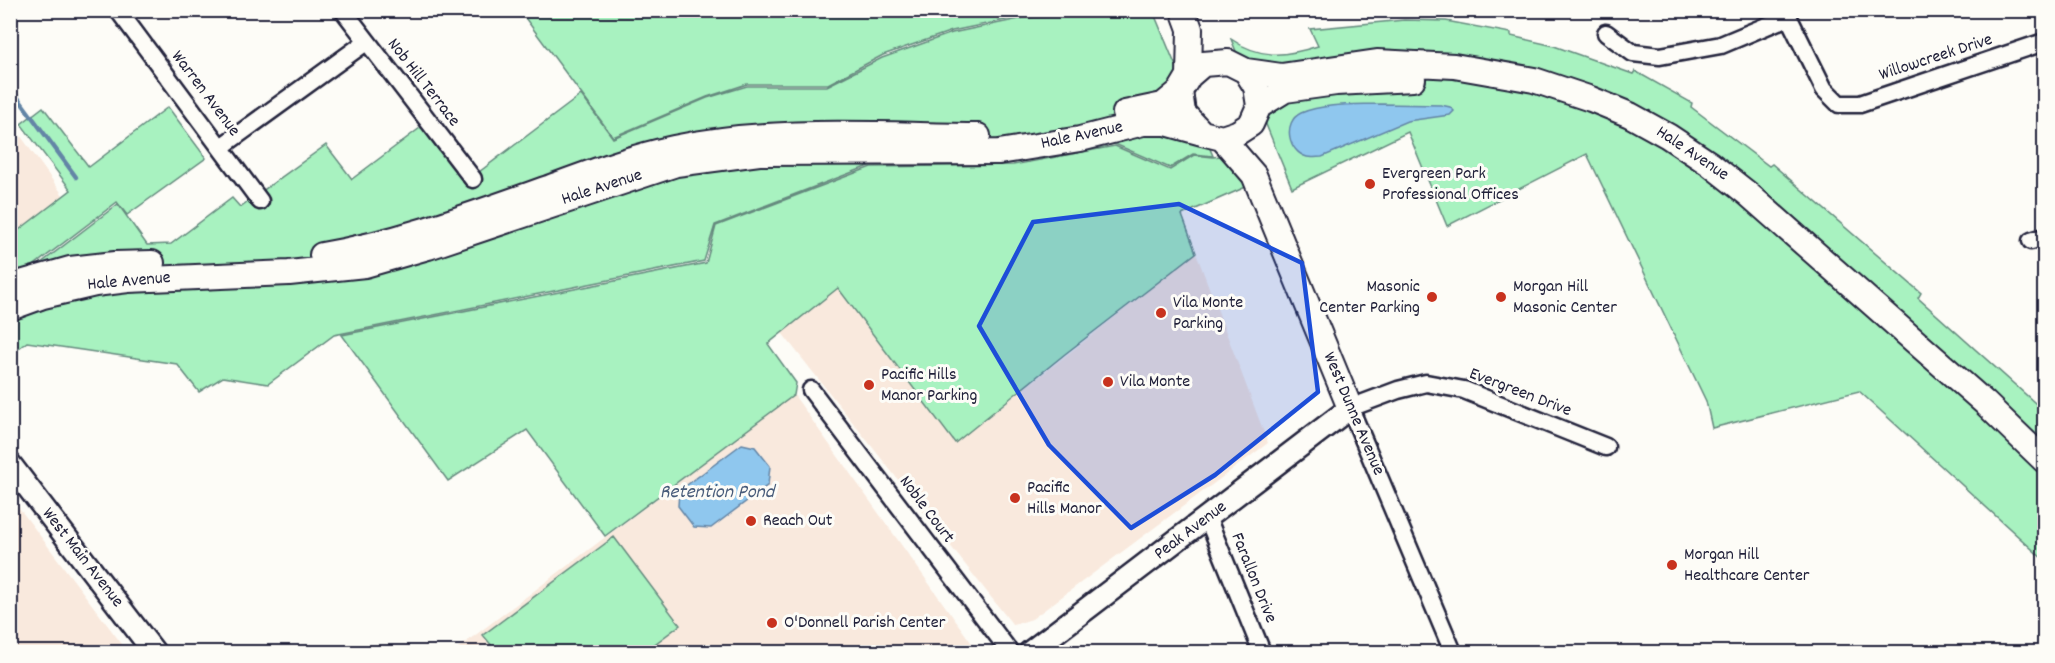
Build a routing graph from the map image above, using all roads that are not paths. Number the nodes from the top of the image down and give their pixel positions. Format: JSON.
{"nodes":[{"id":1,"x":118,"y":10,"type":"edge"},
{"id":2,"x":343,"y":10,"type":"edge"},
{"id":3,"x":1786,"y":14,"type":"edge"},
{"id":4,"x":1186,"y":20,"type":"edge"},
{"id":5,"x":1606,"y":33,"type":"dead end"},
{"id":6,"x":366,"y":42,"type":"junction"},
{"id":7,"x":2044,"y":42,"type":"edge"},
{"id":8,"x":1237,"y":67,"type":"junction"},
{"id":9,"x":1185,"y":83,"type":"junction"},
{"id":10,"x":1255,"y":115,"type":"junction"},
{"id":11,"x":1212,"y":136,"type":"junction"},
{"id":12,"x":221,"y":147,"type":"junction"},
{"id":13,"x":1254,"y":175,"type":"junction"},
{"id":14,"x":473,"y":179,"type":"dead end"},
{"id":15,"x":260,"y":201,"type":"dead end"},
{"id":16,"x":10,"y":286,"type":"edge"},
{"id":17,"x":10,"y":309,"type":"edge"},
{"id":18,"x":811,"y":390,"type":"dead end"},
{"id":19,"x":1350,"y":408,"type":"junction"},
{"id":20,"x":1606,"y":447,"type":"dead end"},
{"id":21,"x":2044,"y":460,"type":"edge"},
{"id":22,"x":10,"y":464,"type":"edge"},
{"id":23,"x":2044,"y":480,"type":"edge"},
{"id":24,"x":1207,"y":517,"type":"junction"},
{"id":25,"x":154,"y":652,"type":"edge"},
{"id":26,"x":1010,"y":652,"type":"edge"},
{"id":27,"x":1030,"y":652,"type":"edge"},
{"id":28,"x":1262,"y":652,"type":"edge"},
{"id":29,"x":1453,"y":652,"type":"edge"}],
"edges":[{"from":1,"to":12,"type":"street","name":"Warren Avenue"},
{"from":2,"to":6,"type":"street","name":"Nob Hill Terrace"},
{"from":3,"to":5,"type":"street"},
{"from":3,"to":7,"type":"street","name":"Willowcreek Drive"},
{"from":4,"to":8,"type":"main road"},
{"from":4,"to":9,"type":"main road"},
{"from":6,"to":12,"type":"street"},
{"from":6,"to":14,"type":"street","name":"Nob Hill Terrace"},
{"from":8,"to":9,"type":"main road"},
{"from":8,"to":10,"type":"main road"},
{"from":8,"to":21,"type":"main road","name":"Hale Avenue"},
{"from":9,"to":11,"type":"main road"},
{"from":9,"to":16,"type":"main road","name":"Hale Avenue"},
{"from":10,"to":11,"type":"main road"},
{"from":10,"to":13,"type":"main road","name":"West Dunne Avenue"},
{"from":10,"to":23,"type":"main road","name":"Hale Avenue"},
{"from":11,"to":13,"type":"main road","name":"West Dunne Avenue"},
{"from":11,"to":17,"type":"main road","name":"Hale Avenue"},
{"from":12,"to":15,"type":"street","name":"Warren Avenue"},
{"from":13,"to":19,"type":"main road","name":"West Dunne Avenue"},
{"from":18,"to":26,"type":"street","name":"Noble Court"},
{"from":19,"to":20,"type":"street","name":"Evergreen Drive"},
{"from":19,"to":24,"type":"street","name":"Peak Avenue"},
{"from":19,"to":29,"type":"street","name":"West Dunne Avenue"},
{"from":22,"to":25,"type":"street","name":"West Main Avenue"},
{"from":24,"to":27,"type":"street","name":"Peak Avenue"},
{"from":24,"to":28,"type":"street","name":"Farallon Drive"}]}
